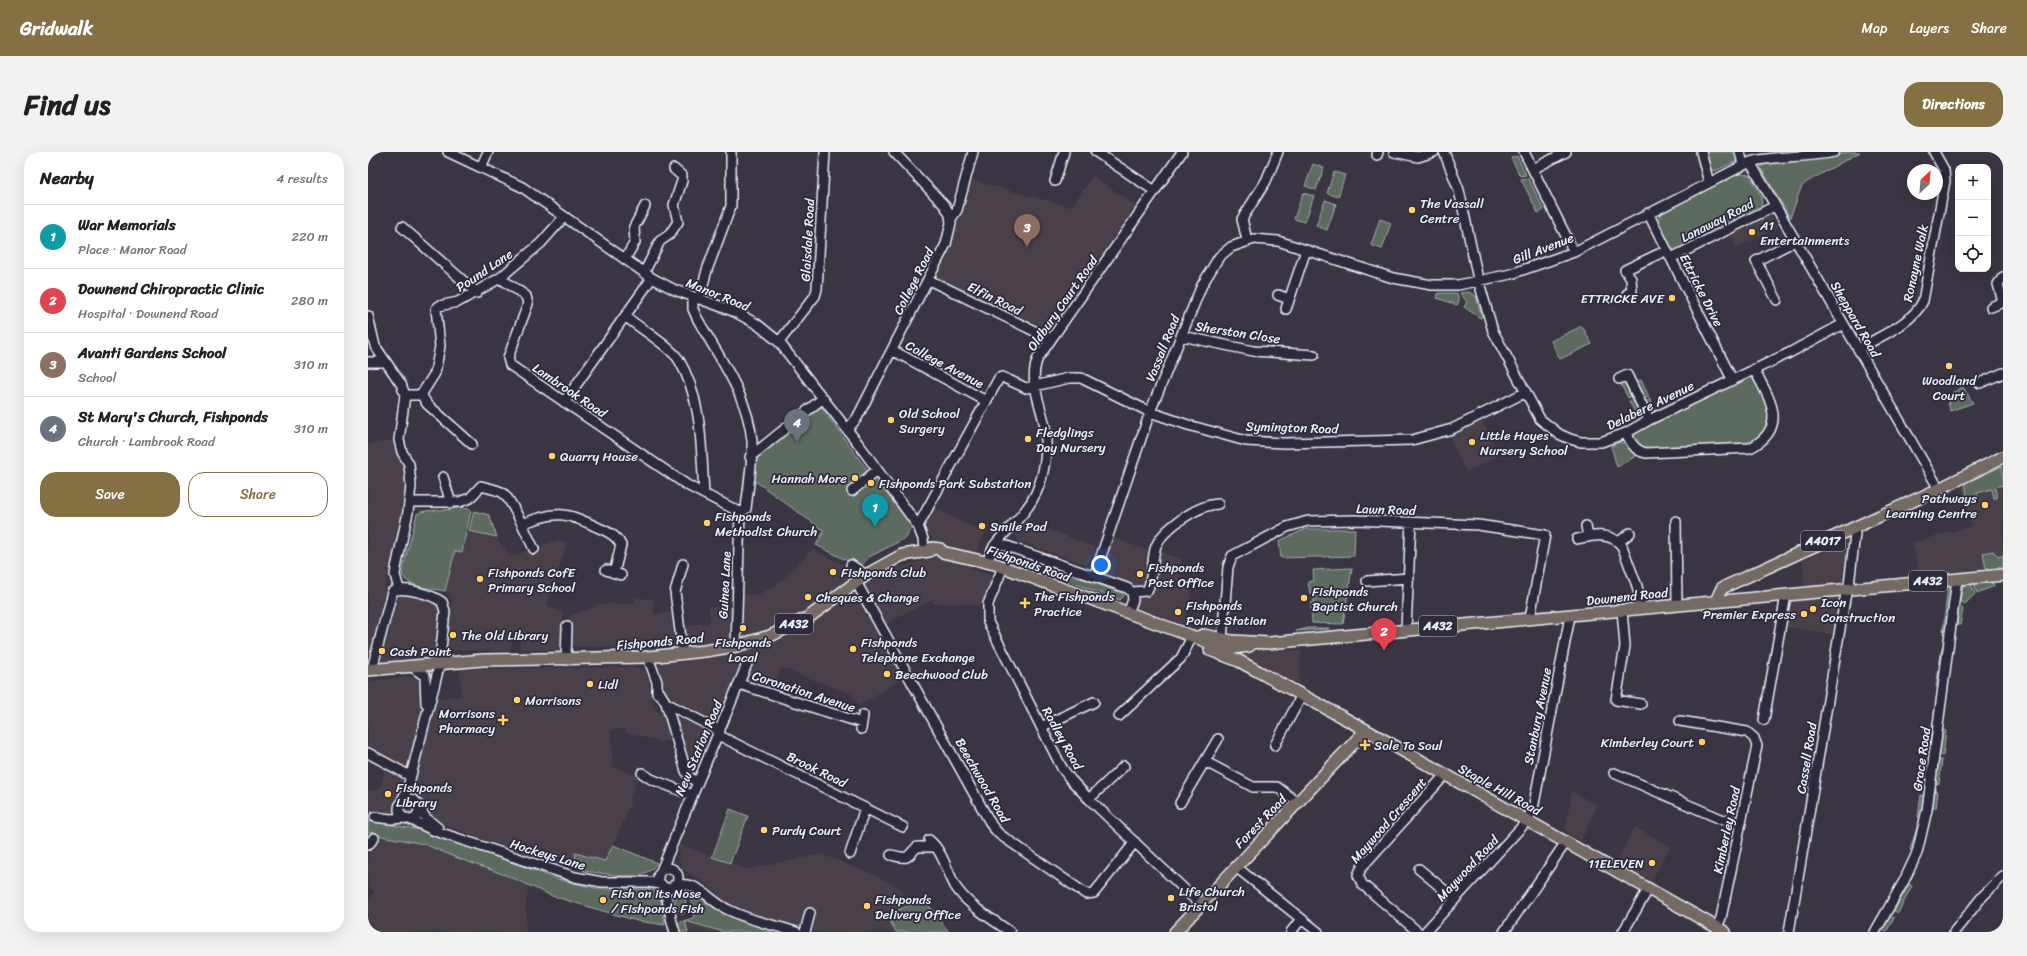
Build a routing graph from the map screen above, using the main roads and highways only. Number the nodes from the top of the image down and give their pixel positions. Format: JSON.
{"nodes":[{"id":1,"x":2003,"y":457,"type":"edge"},
{"id":2,"x":2003,"y":575,"type":"edge"},
{"id":3,"x":1716,"y":601,"type":"junction"},
{"id":4,"x":1196,"y":638,"type":"junction"},
{"id":5,"x":1222,"y":638,"type":"joint"},
{"id":6,"x":1253,"y":643,"type":"junction"},
{"id":7,"x":1227,"y":649,"type":"junction"},
{"id":8,"x":1238,"y":661,"type":"junction"},
{"id":9,"x":370,"y":669,"type":"edge"},
{"id":10,"x":1366,"y":730,"type":"junction"},
{"id":11,"x":1721,"y":930,"type":"edge"},
{"id":12,"x":1175,"y":932,"type":"edge"}],
"edges":[{"from":1,"to":3,"type":"main road","number":"A4017"},
{"from":2,"to":3,"type":"main road","name":"Downend Road","number":"A432"},
{"from":3,"to":6,"type":"main road","name":"Downend Road","number":"A432"},
{"from":4,"to":5,"type":"main road","name":"Fishponds Road","number":"A432"},
{"from":4,"to":7,"type":"main road","name":"Fishponds Road","number":"A432"},
{"from":4,"to":8,"type":"main road","name":"Staple Hill Road"},
{"from":4,"to":9,"type":"main road","name":"Fishponds Road","number":"A432"},
{"from":5,"to":6,"type":"main road","name":"Downend Road","number":"A432"},
{"from":6,"to":7,"type":"main road","name":"Downend Road","number":"A432"},
{"from":7,"to":8,"type":"main road","name":"Staple Hill Road"},
{"from":8,"to":10,"type":"main road","name":"Staple Hill Road"},
{"from":10,"to":11,"type":"main road","name":"Staple Hill Road"},
{"from":10,"to":12,"type":"main road","name":"Forest Road"}]}
